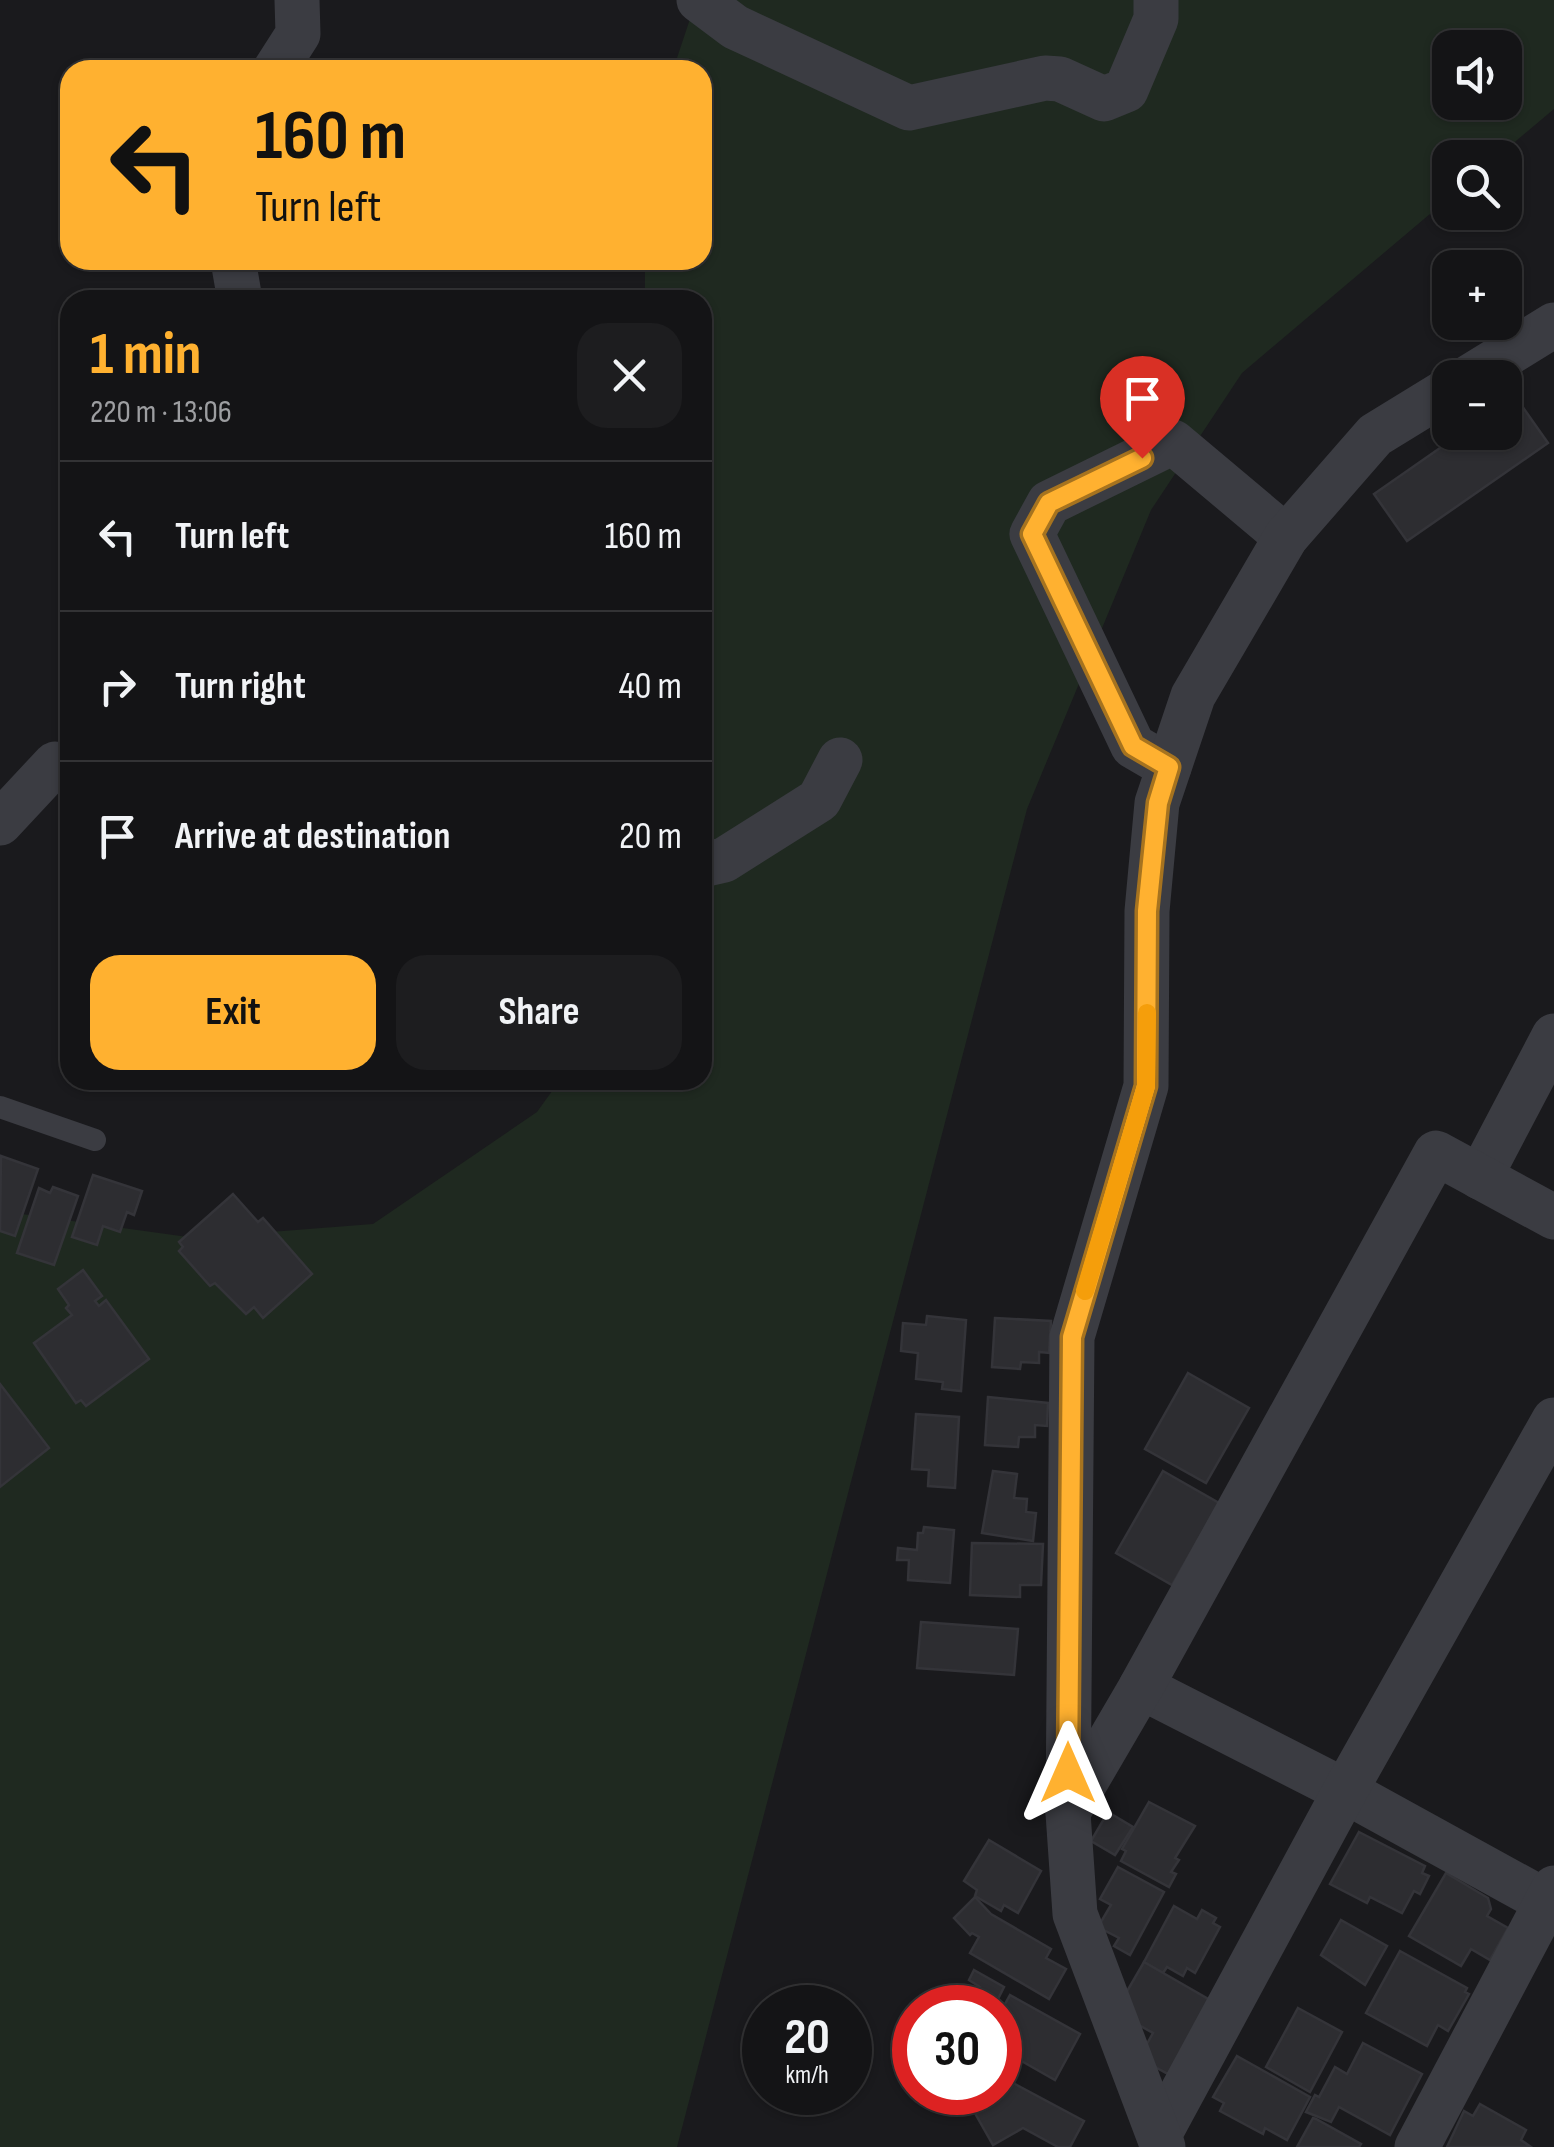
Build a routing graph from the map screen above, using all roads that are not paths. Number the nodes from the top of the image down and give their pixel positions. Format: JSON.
{"nodes":[{"id":1,"x":297,"y":0,"type":"edge"},
{"id":2,"x":698,"y":0,"type":"edge"},
{"id":3,"x":1156,"y":0,"type":"edge"},
{"id":4,"x":281,"y":60,"type":"edge"},
{"id":5,"x":1554,"y":325,"type":"edge"},
{"id":6,"x":1497,"y":360,"type":"edge"},
{"id":7,"x":1432,"y":400,"type":"edge"},
{"id":8,"x":1286,"y":537,"type":"junction"},
{"id":9,"x":840,"y":760,"type":"dead end"},
{"id":10,"x":60,"y":765,"type":"edge"},
{"id":11,"x":1169,"y":767,"type":"junction"},
{"id":12,"x":0,"y":824,"type":"edge"},
{"id":13,"x":712,"y":863,"type":"edge"},
{"id":14,"x":1554,"y":1036,"type":"edge"},
{"id":15,"x":0,"y":1108,"type":"edge"},
{"id":16,"x":95,"y":1140,"type":"dead end"},
{"id":17,"x":1480,"y":1177,"type":"junction"},
{"id":18,"x":1554,"y":1216,"type":"edge"},
{"id":19,"x":1554,"y":1420,"type":"edge"},
{"id":20,"x":1141,"y":1686,"type":"junction"},
{"id":21,"x":1345,"y":1792,"type":"junction"},
{"id":22,"x":1068,"y":1812,"type":"junction"},
{"id":23,"x":1552,"y":1899,"type":"edge"},
{"id":24,"x":1161,"y":2141,"type":"edge"},
{"id":25,"x":1417,"y":2147,"type":"edge"}],
"edges":[{"from":1,"to":4,"type":"street"},
{"from":2,"to":3,"type":"street"},
{"from":5,"to":6,"type":"street"},
{"from":7,"to":8,"type":"street"},
{"from":8,"to":11,"type":"street"},
{"from":8,"to":11,"type":"street"},
{"from":9,"to":13,"type":"street"},
{"from":10,"to":12,"type":"street"},
{"from":11,"to":22,"type":"street"},
{"from":14,"to":17,"type":"street"},
{"from":15,"to":16,"type":"lane"},
{"from":17,"to":18,"type":"street"},
{"from":17,"to":20,"type":"street"},
{"from":19,"to":21,"type":"street"},
{"from":20,"to":21,"type":"street"},
{"from":20,"to":22,"type":"street"},
{"from":21,"to":23,"type":"street"},
{"from":21,"to":24,"type":"street"},
{"from":22,"to":24,"type":"street"},
{"from":23,"to":25,"type":"street"}]}
